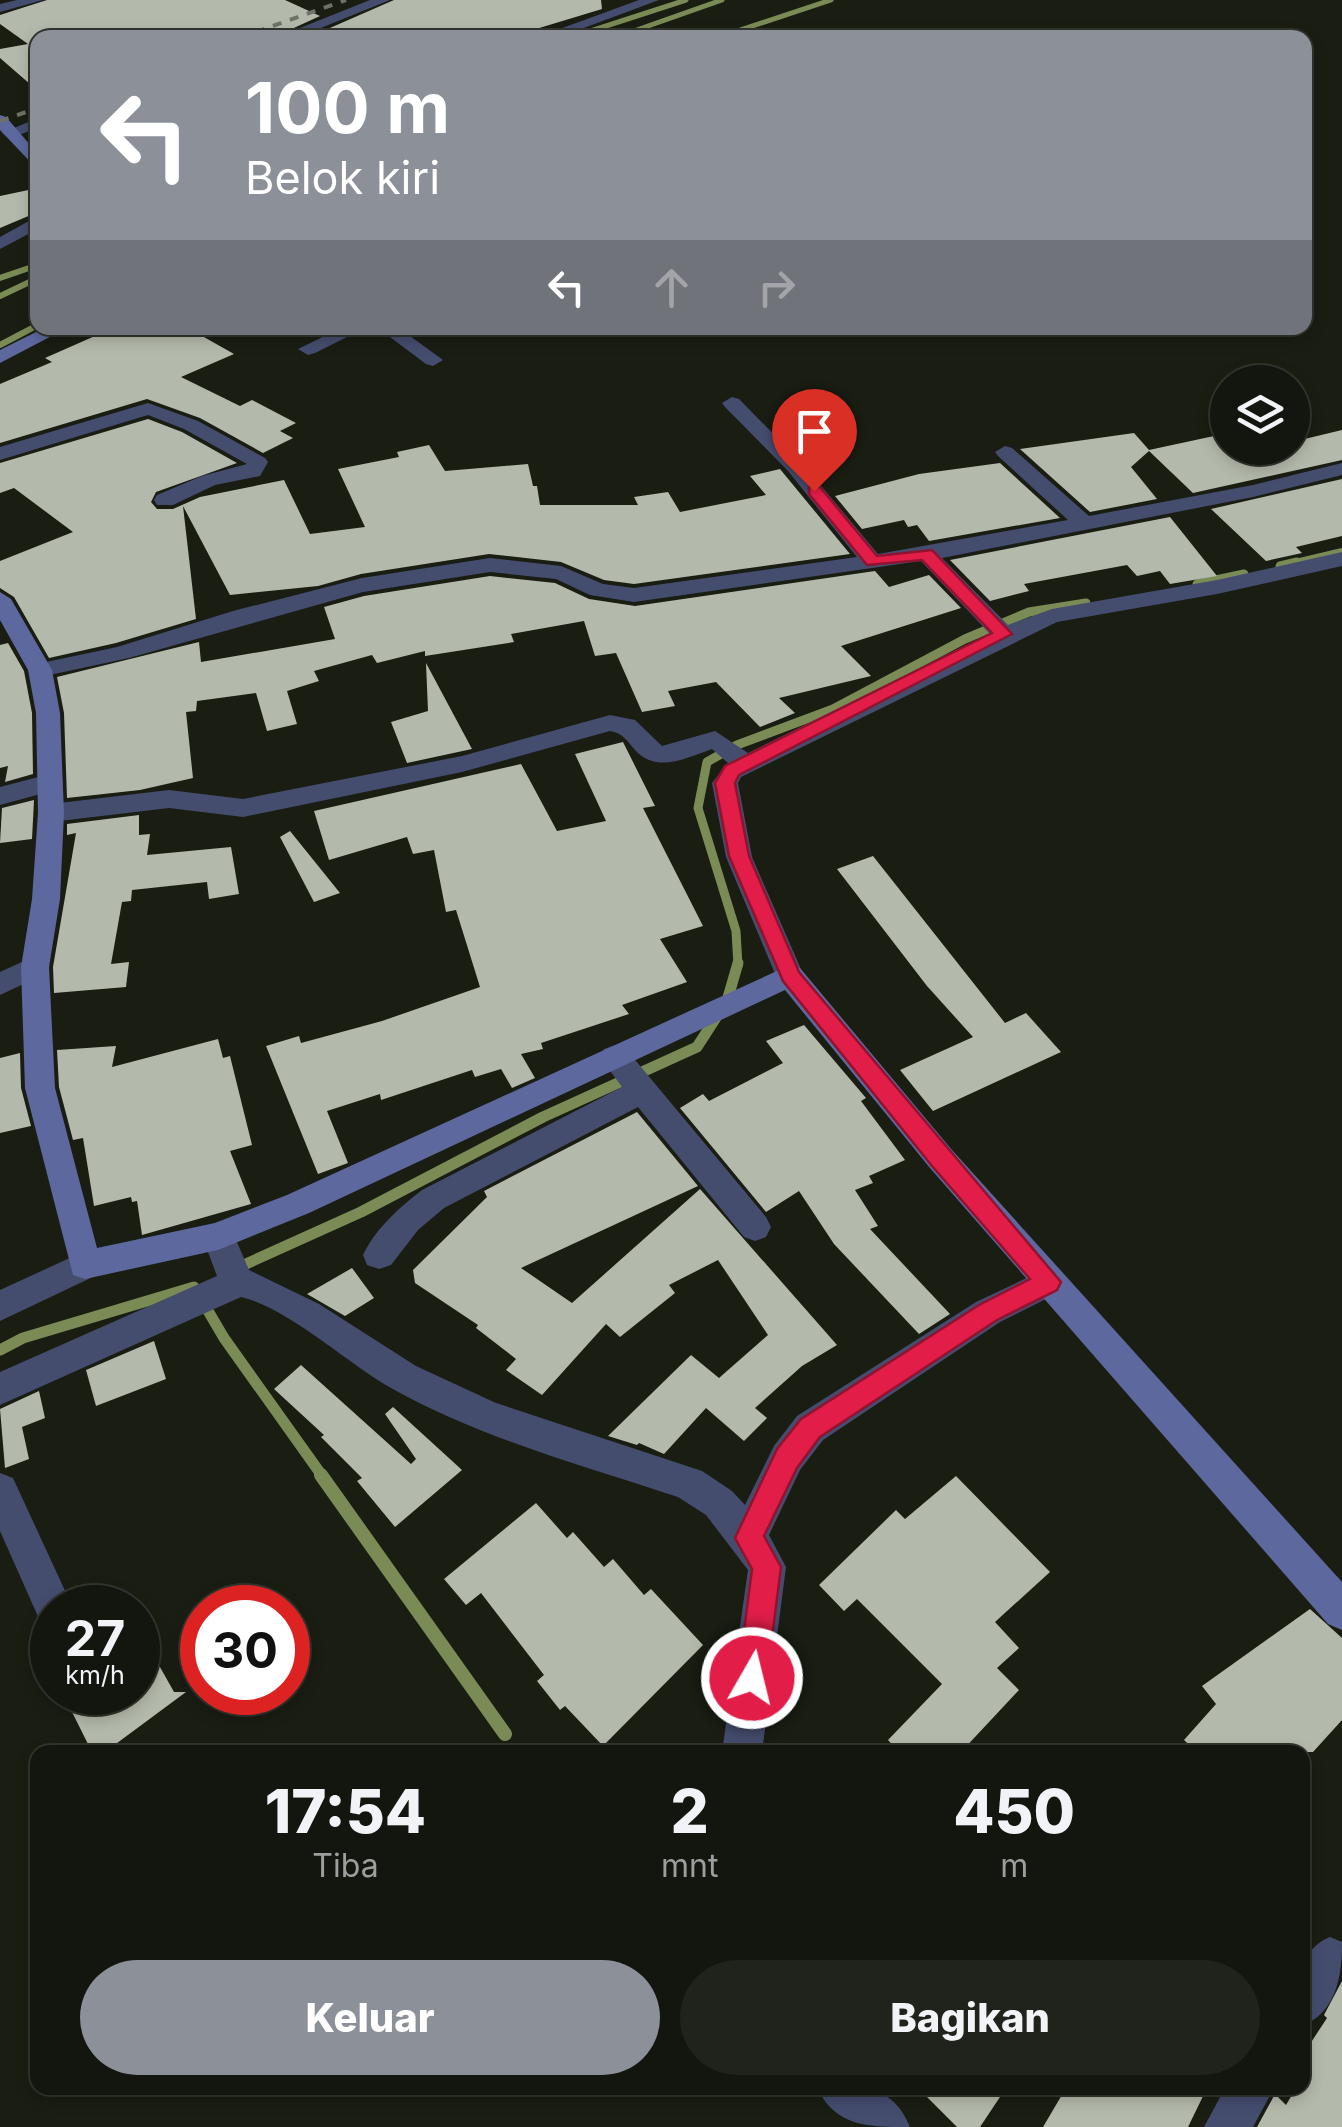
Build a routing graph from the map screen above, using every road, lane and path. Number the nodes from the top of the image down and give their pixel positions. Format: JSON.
{"nodes":[{"id":1,"x":36,"y":0,"type":"edge"},
{"id":2,"x":383,"y":0,"type":"edge"},
{"id":3,"x":652,"y":0,"type":"edge"},
{"id":4,"x":0,"y":8,"type":"edge"},
{"id":5,"x":303,"y":30,"type":"edge"},
{"id":6,"x":565,"y":30,"type":"edge"},
{"id":7,"x":30,"y":124,"type":"edge"},
{"id":8,"x":5,"y":126,"type":"edge"},
{"id":9,"x":30,"y":156,"type":"edge"},
{"id":10,"x":30,"y":226,"type":"edge"},
{"id":11,"x":0,"y":244,"type":"edge"},
{"id":12,"x":44,"y":335,"type":"edge"},
{"id":13,"x":340,"y":335,"type":"edge"},
{"id":14,"x":397,"y":335,"type":"edge"},
{"id":15,"x":308,"y":349,"type":"dead end"},
{"id":16,"x":0,"y":357,"type":"edge"},
{"id":17,"x":434,"y":360,"type":"dead end"},
{"id":18,"x":732,"y":403,"type":"dead end"},
{"id":19,"x":1004,"y":452,"type":"dead end"},
{"id":20,"x":0,"y":454,"type":"edge"},
{"id":21,"x":1342,"y":469,"type":"edge"},
{"id":22,"x":166,"y":500,"type":"dead end"},
{"id":23,"x":1084,"y":523,"type":"junction"},
{"id":24,"x":926,"y":554,"type":"junction"},
{"id":25,"x":1342,"y":558,"type":"edge"},
{"id":26,"x":873,"y":562,"type":"junction"},
{"id":27,"x":0,"y":600,"type":"edge"},
{"id":28,"x":995,"y":624,"type":"junction"},
{"id":29,"x":40,"y":670,"type":"junction"},
{"id":30,"x":733,"y":753,"type":"junction"},
{"id":31,"x":0,"y":796,"type":"edge"},
{"id":32,"x":50,"y":798,"type":"junction"},
{"id":33,"x":35,"y":967,"type":"junction"},
{"id":34,"x":779,"y":981,"type":"junction"},
{"id":35,"x":0,"y":984,"type":"edge"},
{"id":36,"x":632,"y":1076,"type":"junction"},
{"id":37,"x":754,"y":1227,"type":"dead end"},
{"id":38,"x":380,"y":1256,"type":"dead end"},
{"id":39,"x":229,"y":1264,"type":"junction"},
{"id":40,"x":85,"y":1265,"type":"junction"},
{"id":41,"x":1048,"y":1282,"type":"junction"},
{"id":42,"x":0,"y":1306,"type":"edge"},
{"id":43,"x":0,"y":1389,"type":"edge"},
{"id":44,"x":0,"y":1490,"type":"edge"},
{"id":45,"x":749,"y":1538,"type":"junction"},
{"id":46,"x":43,"y":1585,"type":"edge"},
{"id":47,"x":1342,"y":1611,"type":"edge"},
{"id":48,"x":743,"y":1745,"type":"edge"},
{"id":49,"x":1330,"y":1959,"type":"dead end"},
{"id":50,"x":1310,"y":1991,"type":"edge"},
{"id":51,"x":848,"y":2095,"type":"edge"},
{"id":52,"x":1248,"y":2095,"type":"edge"},
{"id":53,"x":887,"y":2127,"type":"edge"},
{"id":54,"x":1227,"y":2127,"type":"edge"}],
"edges":[{"from":1,"to":4,"type":"street"},
{"from":2,"to":5,"type":"street"},
{"from":3,"to":6,"type":"street"},
{"from":7,"to":8,"type":"street"},
{"from":8,"to":9,"type":"street"},
{"from":10,"to":11,"type":"street"},
{"from":12,"to":16,"type":"street"},
{"from":13,"to":15,"type":"street"},
{"from":14,"to":17,"type":"street"},
{"from":18,"to":26,"type":"street"},
{"from":19,"to":23,"type":"street"},
{"from":20,"to":22,"type":"street"},
{"from":21,"to":23,"type":"street"},
{"from":23,"to":24,"type":"street"},
{"from":24,"to":26,"type":"street"},
{"from":24,"to":28,"type":"street"},
{"from":25,"to":28,"type":"street"},
{"from":26,"to":29,"type":"street"},
{"from":27,"to":29,"type":"street"},
{"from":28,"to":30,"type":"street"},
{"from":29,"to":32,"type":"street"},
{"from":30,"to":32,"type":"street"},
{"from":30,"to":34,"type":"street"},
{"from":31,"to":32,"type":"street"},
{"from":32,"to":33,"type":"street"},
{"from":33,"to":35,"type":"street"},
{"from":33,"to":40,"type":"street"},
{"from":34,"to":36,"type":"street"},
{"from":34,"to":41,"type":"street"},
{"from":36,"to":37,"type":"street"},
{"from":36,"to":38,"type":"street"},
{"from":36,"to":39,"type":"street"},
{"from":39,"to":40,"type":"street"},
{"from":39,"to":43,"type":"street"},
{"from":39,"to":45,"type":"street"},
{"from":40,"to":42,"type":"street"},
{"from":41,"to":45,"type":"street"},
{"from":41,"to":47,"type":"street"},
{"from":44,"to":46,"type":"street"},
{"from":45,"to":48,"type":"street"},
{"from":49,"to":50,"type":"street"},
{"from":51,"to":53,"type":"street"},
{"from":52,"to":54,"type":"street"}]}
